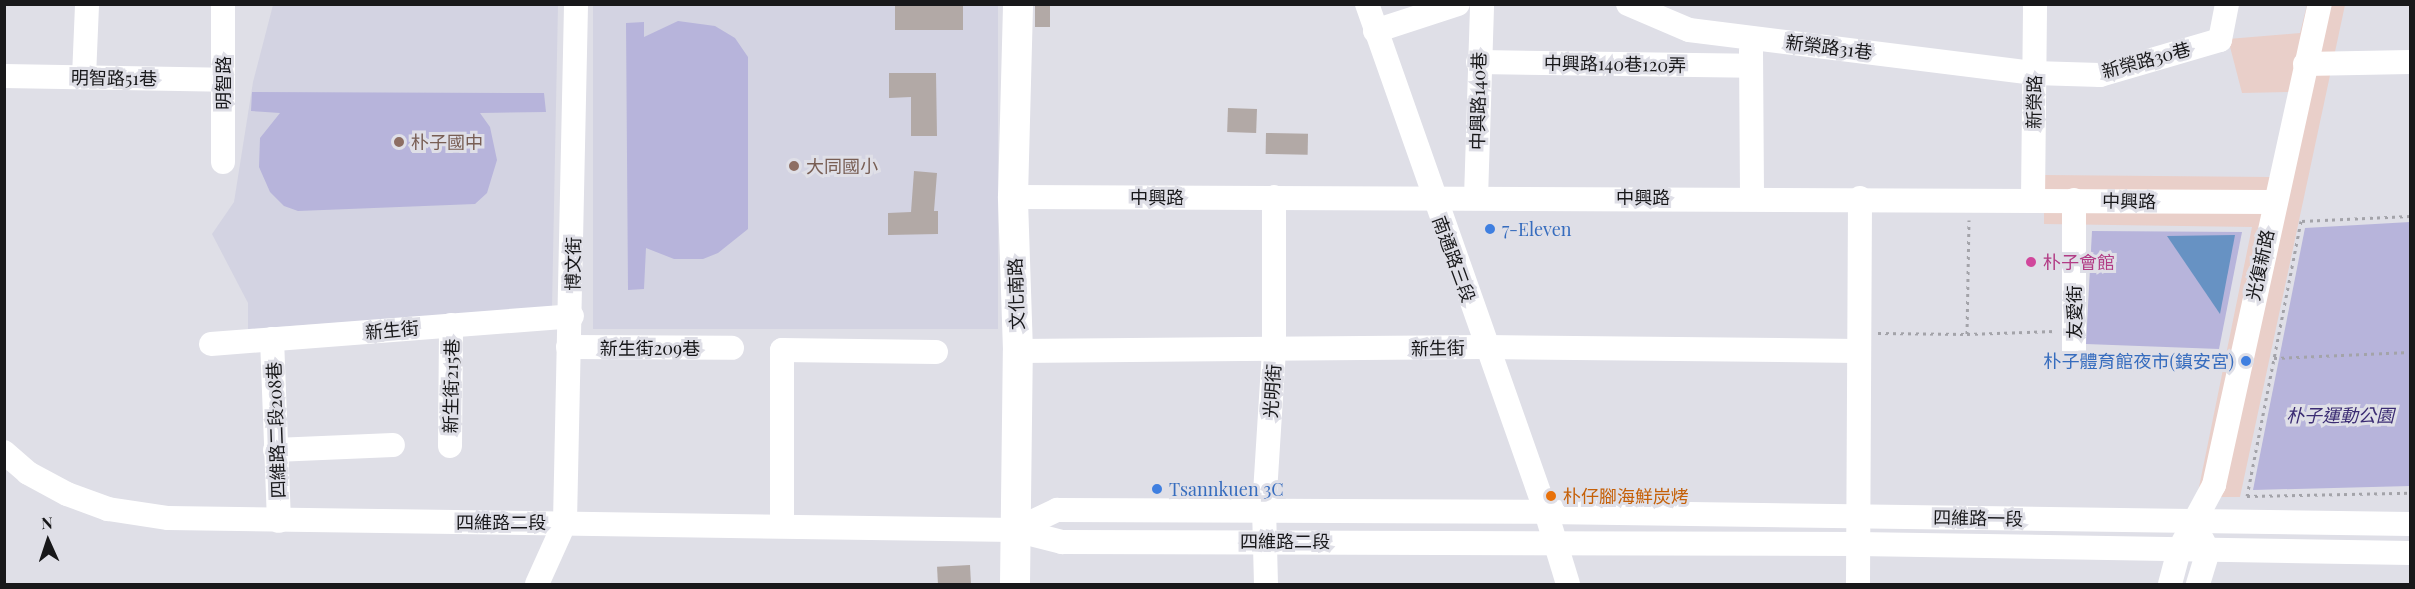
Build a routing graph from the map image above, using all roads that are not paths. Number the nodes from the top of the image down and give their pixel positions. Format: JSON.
{"nodes":[{"id":1,"x":87,"y":4,"type":"edge"},
{"id":2,"x":223,"y":4,"type":"edge"},
{"id":3,"x":576,"y":4,"type":"edge"},
{"id":4,"x":1018,"y":4,"type":"edge"},
{"id":5,"x":1367,"y":4,"type":"edge"},
{"id":6,"x":1458,"y":4,"type":"edge"},
{"id":7,"x":1482,"y":4,"type":"edge"},
{"id":8,"x":1628,"y":4,"type":"edge"},
{"id":9,"x":2035,"y":4,"type":"edge"},
{"id":10,"x":2227,"y":4,"type":"edge"},
{"id":11,"x":2320,"y":4,"type":"edge"},
{"id":12,"x":1375,"y":31,"type":"junction"},
{"id":13,"x":1751,"y":37,"type":"junction"},
{"id":14,"x":1478,"y":62,"type":"junction"},
{"id":15,"x":2410,"y":62,"type":"edge"},
{"id":16,"x":2306,"y":64,"type":"junction"},
{"id":17,"x":1751,"y":66,"type":"junction"},
{"id":18,"x":2034,"y":73,"type":"junction"},
{"id":19,"x":4,"y":76,"type":"edge"},
{"id":20,"x":84,"y":77,"type":"junction"},
{"id":21,"x":223,"y":80,"type":"junction"},
{"id":22,"x":223,"y":162,"type":"dead end"},
{"id":23,"x":1432,"y":196,"type":"junction"},
{"id":24,"x":1013,"y":197,"type":"junction"},
{"id":25,"x":1274,"y":197,"type":"junction"},
{"id":26,"x":1752,"y":197,"type":"junction"},
{"id":27,"x":1476,"y":198,"type":"junction"},
{"id":28,"x":1860,"y":198,"type":"junction"},
{"id":29,"x":2032,"y":200,"type":"junction"},
{"id":30,"x":2074,"y":200,"type":"junction"},
{"id":31,"x":2273,"y":202,"type":"junction"},
{"id":32,"x":572,"y":316,"type":"junction"},
{"id":33,"x":451,"y":325,"type":"junction"},
{"id":34,"x":273,"y":339,"type":"junction"},
{"id":35,"x":2074,"y":341,"type":"road end"},
{"id":36,"x":1858,"y":342,"type":"junction"},
{"id":37,"x":211,"y":344,"type":"dead end"},
{"id":38,"x":568,"y":347,"type":"junction"},
{"id":39,"x":732,"y":348,"type":"dead end"},
{"id":40,"x":1486,"y":348,"type":"junction"},
{"id":41,"x":1274,"y":350,"type":"junction"},
{"id":42,"x":1018,"y":351,"type":"junction"},
{"id":43,"x":936,"y":352,"type":"dead end"},
{"id":44,"x":393,"y":445,"type":"dead end"},
{"id":45,"x":450,"y":446,"type":"dead end"},
{"id":46,"x":275,"y":450,"type":"junction"},
{"id":47,"x":4,"y":452,"type":"edge"},
{"id":48,"x":1264,"y":509,"type":"junction"},
{"id":49,"x":1546,"y":512,"type":"junction"},
{"id":50,"x":1856,"y":516,"type":"junction"},
{"id":51,"x":279,"y":521,"type":"junction"},
{"id":52,"x":2193,"y":521,"type":"junction"},
{"id":53,"x":565,"y":522,"type":"junction"},
{"id":54,"x":2410,"y":524,"type":"edge"},
{"id":55,"x":782,"y":526,"type":"junction"},
{"id":56,"x":1015,"y":530,"type":"junction"},
{"id":57,"x":1265,"y":540,"type":"junction"},
{"id":58,"x":1556,"y":543,"type":"junction"},
{"id":59,"x":1857,"y":544,"type":"junction"},
{"id":60,"x":2179,"y":550,"type":"junction"},
{"id":61,"x":2208,"y":551,"type":"junction"},
{"id":62,"x":2410,"y":553,"type":"edge"},
{"id":63,"x":537,"y":585,"type":"edge"},
{"id":64,"x":1015,"y":585,"type":"edge"},
{"id":65,"x":1266,"y":585,"type":"edge"},
{"id":66,"x":1568,"y":585,"type":"edge"},
{"id":67,"x":1858,"y":585,"type":"edge"},
{"id":68,"x":2170,"y":585,"type":"edge"},
{"id":69,"x":2198,"y":585,"type":"edge"}],
"edges":[{"from":1,"to":20,"type":"street"},
{"from":2,"to":21,"type":"street","name":"明智路"},
{"from":3,"to":32,"type":"street","name":"博文街"},
{"from":4,"to":24,"type":"main road","name":"文化南路"},
{"from":5,"to":12,"type":"street","name":"南通路三段"},
{"from":6,"to":12,"type":"street"},
{"from":7,"to":14,"type":"street","name":"中興路140巷"},
{"from":8,"to":13,"type":"street","name":"新榮路31巷"},
{"from":9,"to":18,"type":"street","name":"新榮路"},
{"from":10,"to":18,"type":"street","name":"新榮路30巷"},
{"from":11,"to":16,"type":"street","name":"光復新路"},
{"from":12,"to":23,"type":"street","name":"南通路三段"},
{"from":13,"to":17,"type":"street"},
{"from":13,"to":18,"type":"street","name":"新榮路31巷"},
{"from":14,"to":17,"type":"street","name":"中興路140巷120弄"},
{"from":14,"to":27,"type":"street","name":"中興路140巷"},
{"from":15,"to":16,"type":"street"},
{"from":16,"to":31,"type":"street","name":"光復新路"},
{"from":17,"to":26,"type":"street"},
{"from":18,"to":29,"type":"street","name":"新榮路"},
{"from":19,"to":20,"type":"street","name":"明智路51巷"},
{"from":20,"to":21,"type":"street","name":"明智路51巷"},
{"from":21,"to":22,"type":"street","name":"明智路"},
{"from":23,"to":25,"type":"street","name":"中興路"},
{"from":23,"to":27,"type":"street","name":"中興路"},
{"from":23,"to":40,"type":"street","name":"南通路三段"},
{"from":24,"to":25,"type":"street","name":"中興路"},
{"from":24,"to":42,"type":"main road","name":"文化南路"},
{"from":25,"to":41,"type":"street","name":"光明街"},
{"from":26,"to":27,"type":"street","name":"中興路"},
{"from":26,"to":28,"type":"street","name":"中興路"},
{"from":28,"to":29,"type":"street","name":"中興路"},
{"from":28,"to":36,"type":"street"},
{"from":29,"to":30,"type":"street","name":"中興路"},
{"from":30,"to":31,"type":"street","name":"中興路"},
{"from":30,"to":35,"type":"street","name":"友愛街"},
{"from":31,"to":52,"type":"street","name":"光復新路"},
{"from":32,"to":33,"type":"street","name":"新生街"},
{"from":32,"to":38,"type":"street","name":"博文街"},
{"from":33,"to":34,"type":"street","name":"新生街"},
{"from":33,"to":45,"type":"street","name":"新生街215巷"},
{"from":34,"to":37,"type":"street","name":"新生街"},
{"from":34,"to":46,"type":"street","name":"四維路二段208巷"},
{"from":36,"to":40,"type":"street","name":"新生街"},
{"from":36,"to":50,"type":"street"},
{"from":38,"to":39,"type":"street","name":"新生街209巷"},
{"from":38,"to":53,"type":"street","name":"博文街"},
{"from":40,"to":41,"type":"street","name":"新生街"},
{"from":40,"to":49,"type":"street","name":"南通路三段"},
{"from":41,"to":42,"type":"street","name":"新生街"},
{"from":41,"to":48,"type":"street","name":"光明街"},
{"from":42,"to":56,"type":"main road","name":"文化南路"},
{"from":43,"to":55,"type":"street"},
{"from":44,"to":46,"type":"street"},
{"from":46,"to":51,"type":"street","name":"四維路二段208巷"},
{"from":47,"to":51,"type":"street","name":"四維路二段"},
{"from":48,"to":49,"type":"street","name":"四維路二段"},
{"from":48,"to":56,"type":"street","name":"四維路二段"},
{"from":48,"to":57,"type":"street","name":"光明街"},
{"from":49,"to":50,"type":"street","name":"四維路一段"},
{"from":49,"to":58,"type":"street","name":"南通路三段"},
{"from":50,"to":52,"type":"street","name":"四維路一段"},
{"from":50,"to":59,"type":"street"},
{"from":51,"to":53,"type":"street","name":"四維路二段"},
{"from":52,"to":54,"type":"street","name":"四維路一段"},
{"from":52,"to":60,"type":"street","name":"光復新路"},
{"from":52,"to":61,"type":"street"},
{"from":53,"to":55,"type":"street","name":"四維路二段"},
{"from":53,"to":63,"type":"street"},
{"from":55,"to":56,"type":"street","name":"四維路二段"},
{"from":56,"to":57,"type":"street","name":"四維路二段"},
{"from":56,"to":64,"type":"main road","name":"文化南路"},
{"from":57,"to":58,"type":"street","name":"四維路二段"},
{"from":57,"to":65,"type":"street","name":"光明街"},
{"from":58,"to":59,"type":"street","name":"四維路一段"},
{"from":58,"to":66,"type":"street"},
{"from":59,"to":60,"type":"street","name":"四維路一段"},
{"from":59,"to":67,"type":"street"},
{"from":60,"to":61,"type":"street","name":"四維路一段"},
{"from":60,"to":68,"type":"street","name":"光復新路"},
{"from":61,"to":62,"type":"street","name":"四維路一段"},
{"from":61,"to":69,"type":"street"}]}
